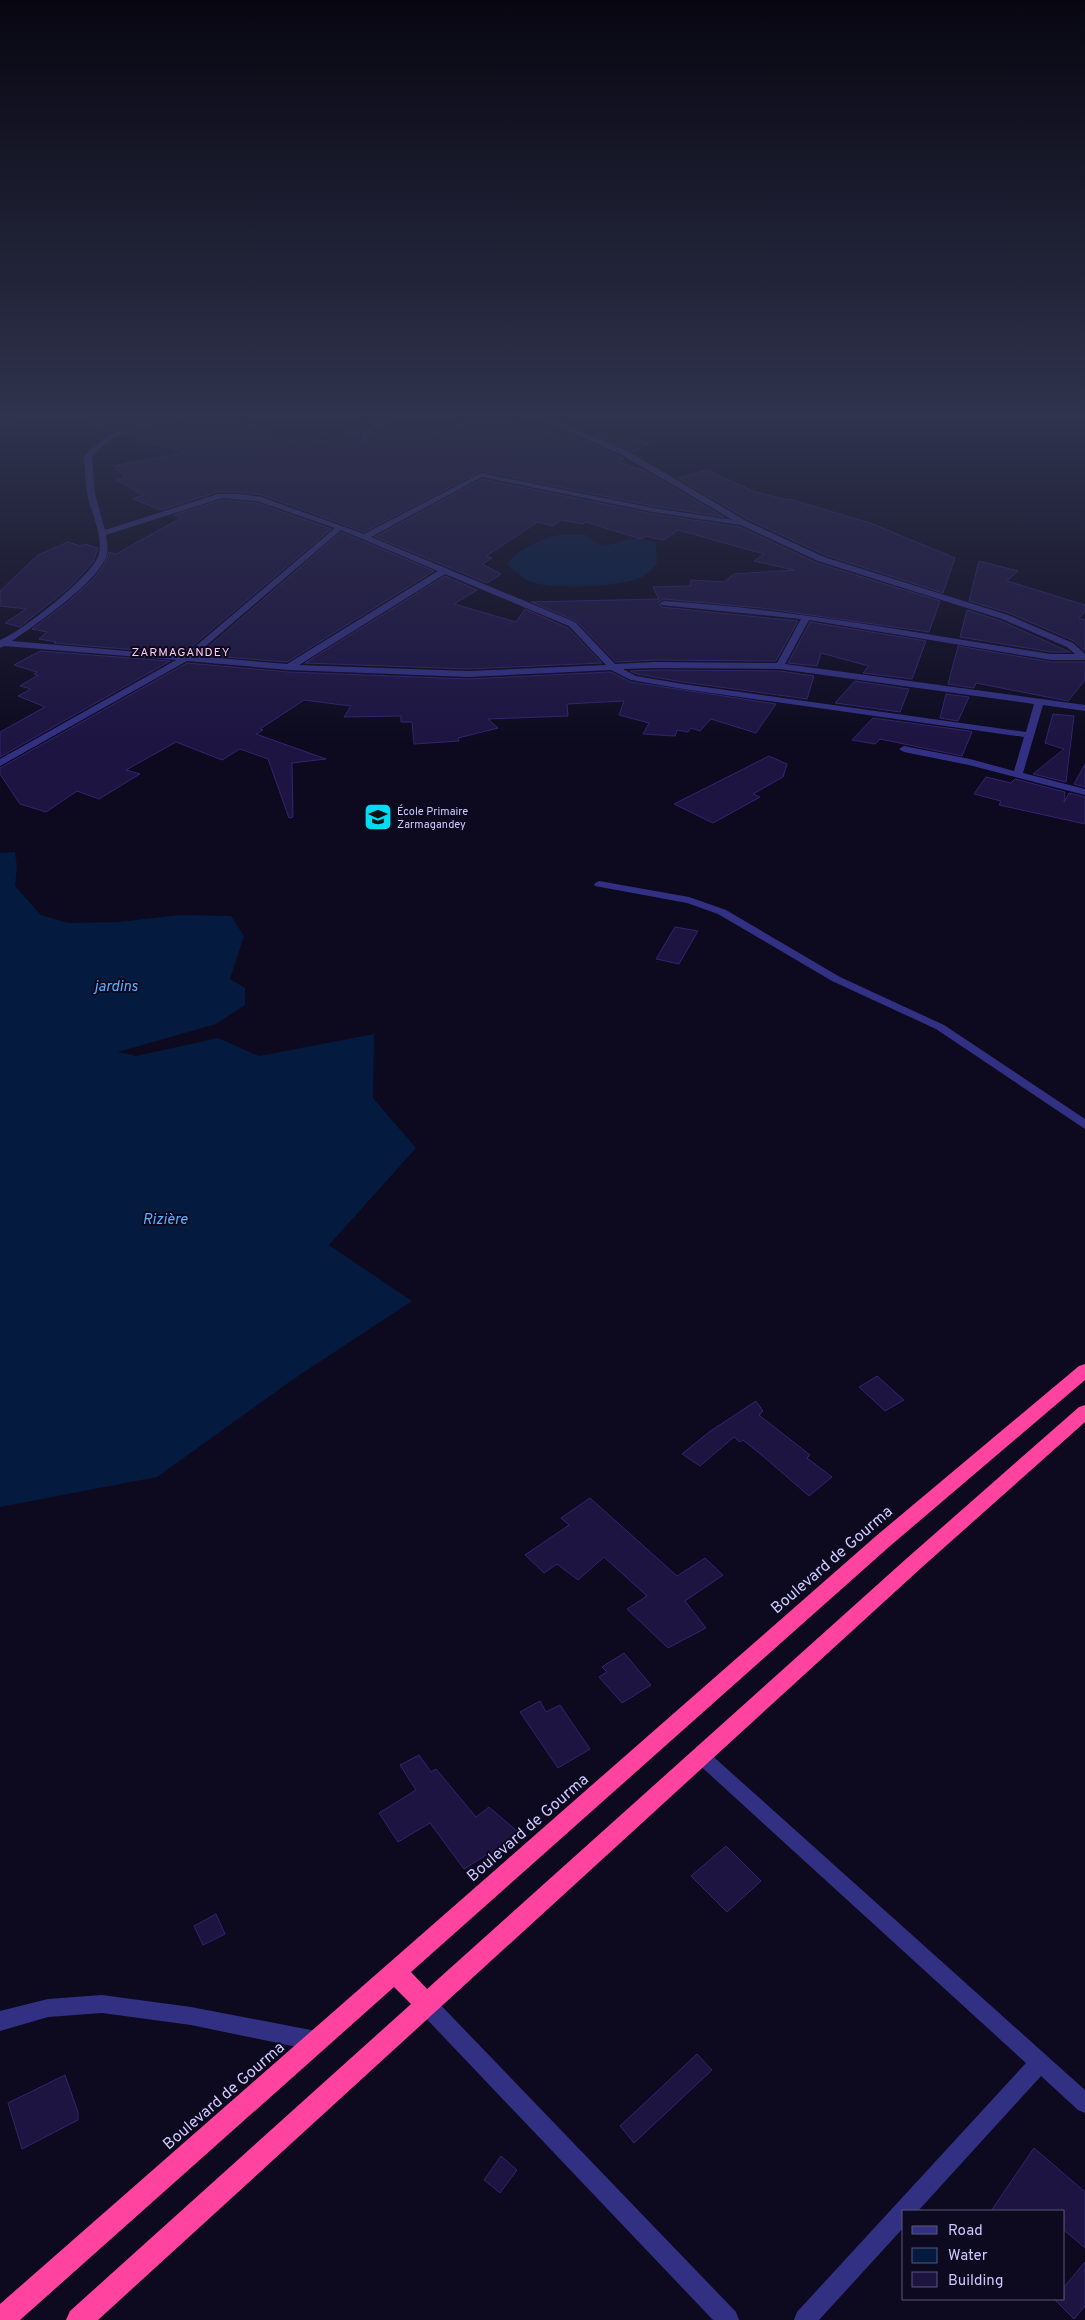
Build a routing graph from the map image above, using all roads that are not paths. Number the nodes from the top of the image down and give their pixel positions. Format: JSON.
{"nodes":[{"id":1,"x":102,"y":528,"type":"edge"},
{"id":2,"x":118,"y":528,"type":"edge"},
{"id":3,"x":339,"y":528,"type":"edge"},
{"id":4,"x":343,"y":528,"type":"edge"},
{"id":5,"x":383,"y":528,"type":"edge"},
{"id":6,"x":752,"y":528,"type":"edge"},
{"id":7,"x":103,"y":533,"type":"junction"},
{"id":8,"x":365,"y":538,"type":"junction"},
{"id":9,"x":445,"y":570,"type":"junction"},
{"id":10,"x":664,"y":603,"type":"dead end"},
{"id":11,"x":806,"y":617,"type":"junction"},
{"id":12,"x":1,"y":644,"type":"edge"},
{"id":13,"x":188,"y":657,"type":"junction"},
{"id":14,"x":1084,"y":657,"type":"edge"},
{"id":15,"x":780,"y":666,"type":"junction"},
{"id":16,"x":289,"y":667,"type":"junction"},
{"id":17,"x":614,"y":668,"type":"junction"},
{"id":18,"x":1039,"y":702,"type":"junction"},
{"id":19,"x":1085,"y":708,"type":"edge"},
{"id":20,"x":1028,"y":735,"type":"junction"},
{"id":21,"x":904,"y":750,"type":"dead end"},
{"id":22,"x":0,"y":763,"type":"edge"},
{"id":23,"x":1018,"y":775,"type":"junction"},
{"id":24,"x":1085,"y":792,"type":"edge"},
{"id":25,"x":599,"y":884,"type":"dead end"},
{"id":26,"x":1085,"y":1125,"type":"edge"},
{"id":27,"x":1085,"y":1370,"type":"edge"},
{"id":28,"x":1085,"y":1412,"type":"edge"},
{"id":29,"x":701,"y":1756,"type":"junction"},
{"id":30,"x":395,"y":1972,"type":"junction"},
{"id":31,"x":426,"y":2004,"type":"junction"},
{"id":32,"x":0,"y":2021,"type":"edge"},
{"id":33,"x":316,"y":2040,"type":"junction"},
{"id":34,"x":1040,"y":2062,"type":"junction"},
{"id":35,"x":1085,"y":2103,"type":"edge"},
{"id":36,"x":905,"y":2210,"type":"edge"},
{"id":37,"x":902,"y":2213,"type":"edge"},
{"id":38,"x":1,"y":2320,"type":"edge"},
{"id":39,"x":79,"y":2320,"type":"edge"},
{"id":40,"x":728,"y":2320,"type":"edge"},
{"id":41,"x":804,"y":2320,"type":"edge"}],
"edges":[{"from":1,"to":7,"type":"street"},
{"from":2,"to":7,"type":"street"},
{"from":3,"to":13,"type":"street"},
{"from":4,"to":8,"type":"street"},
{"from":5,"to":8,"type":"street"},
{"from":6,"to":14,"type":"street"},
{"from":7,"to":12,"type":"street"},
{"from":8,"to":9,"type":"street"},
{"from":9,"to":16,"type":"street"},
{"from":9,"to":17,"type":"street"},
{"from":10,"to":11,"type":"street"},
{"from":11,"to":14,"type":"street"},
{"from":11,"to":15,"type":"street"},
{"from":12,"to":13,"type":"street"},
{"from":13,"to":16,"type":"street"},
{"from":13,"to":22,"type":"street"},
{"from":15,"to":17,"type":"street"},
{"from":15,"to":18,"type":"street"},
{"from":16,"to":17,"type":"street"},
{"from":17,"to":20,"type":"street"},
{"from":18,"to":19,"type":"street"},
{"from":18,"to":20,"type":"street"},
{"from":20,"to":23,"type":"street"},
{"from":21,"to":23,"type":"street"},
{"from":23,"to":24,"type":"street"},
{"from":25,"to":26,"type":"street"},
{"from":27,"to":30,"type":"highway","name":"Boulevard de Gourma"},
{"from":28,"to":29,"type":"highway"},
{"from":29,"to":31,"type":"highway"},
{"from":29,"to":34,"type":"street"},
{"from":30,"to":31,"type":"highway"},
{"from":30,"to":33,"type":"highway","name":"Boulevard de Gourma"},
{"from":31,"to":39,"type":"highway"},
{"from":31,"to":40,"type":"street"},
{"from":32,"to":33,"type":"street"},
{"from":33,"to":38,"type":"highway","name":"Boulevard de Gourma"},
{"from":34,"to":35,"type":"street"},
{"from":34,"to":36,"type":"street"},
{"from":37,"to":41,"type":"street"}]}
